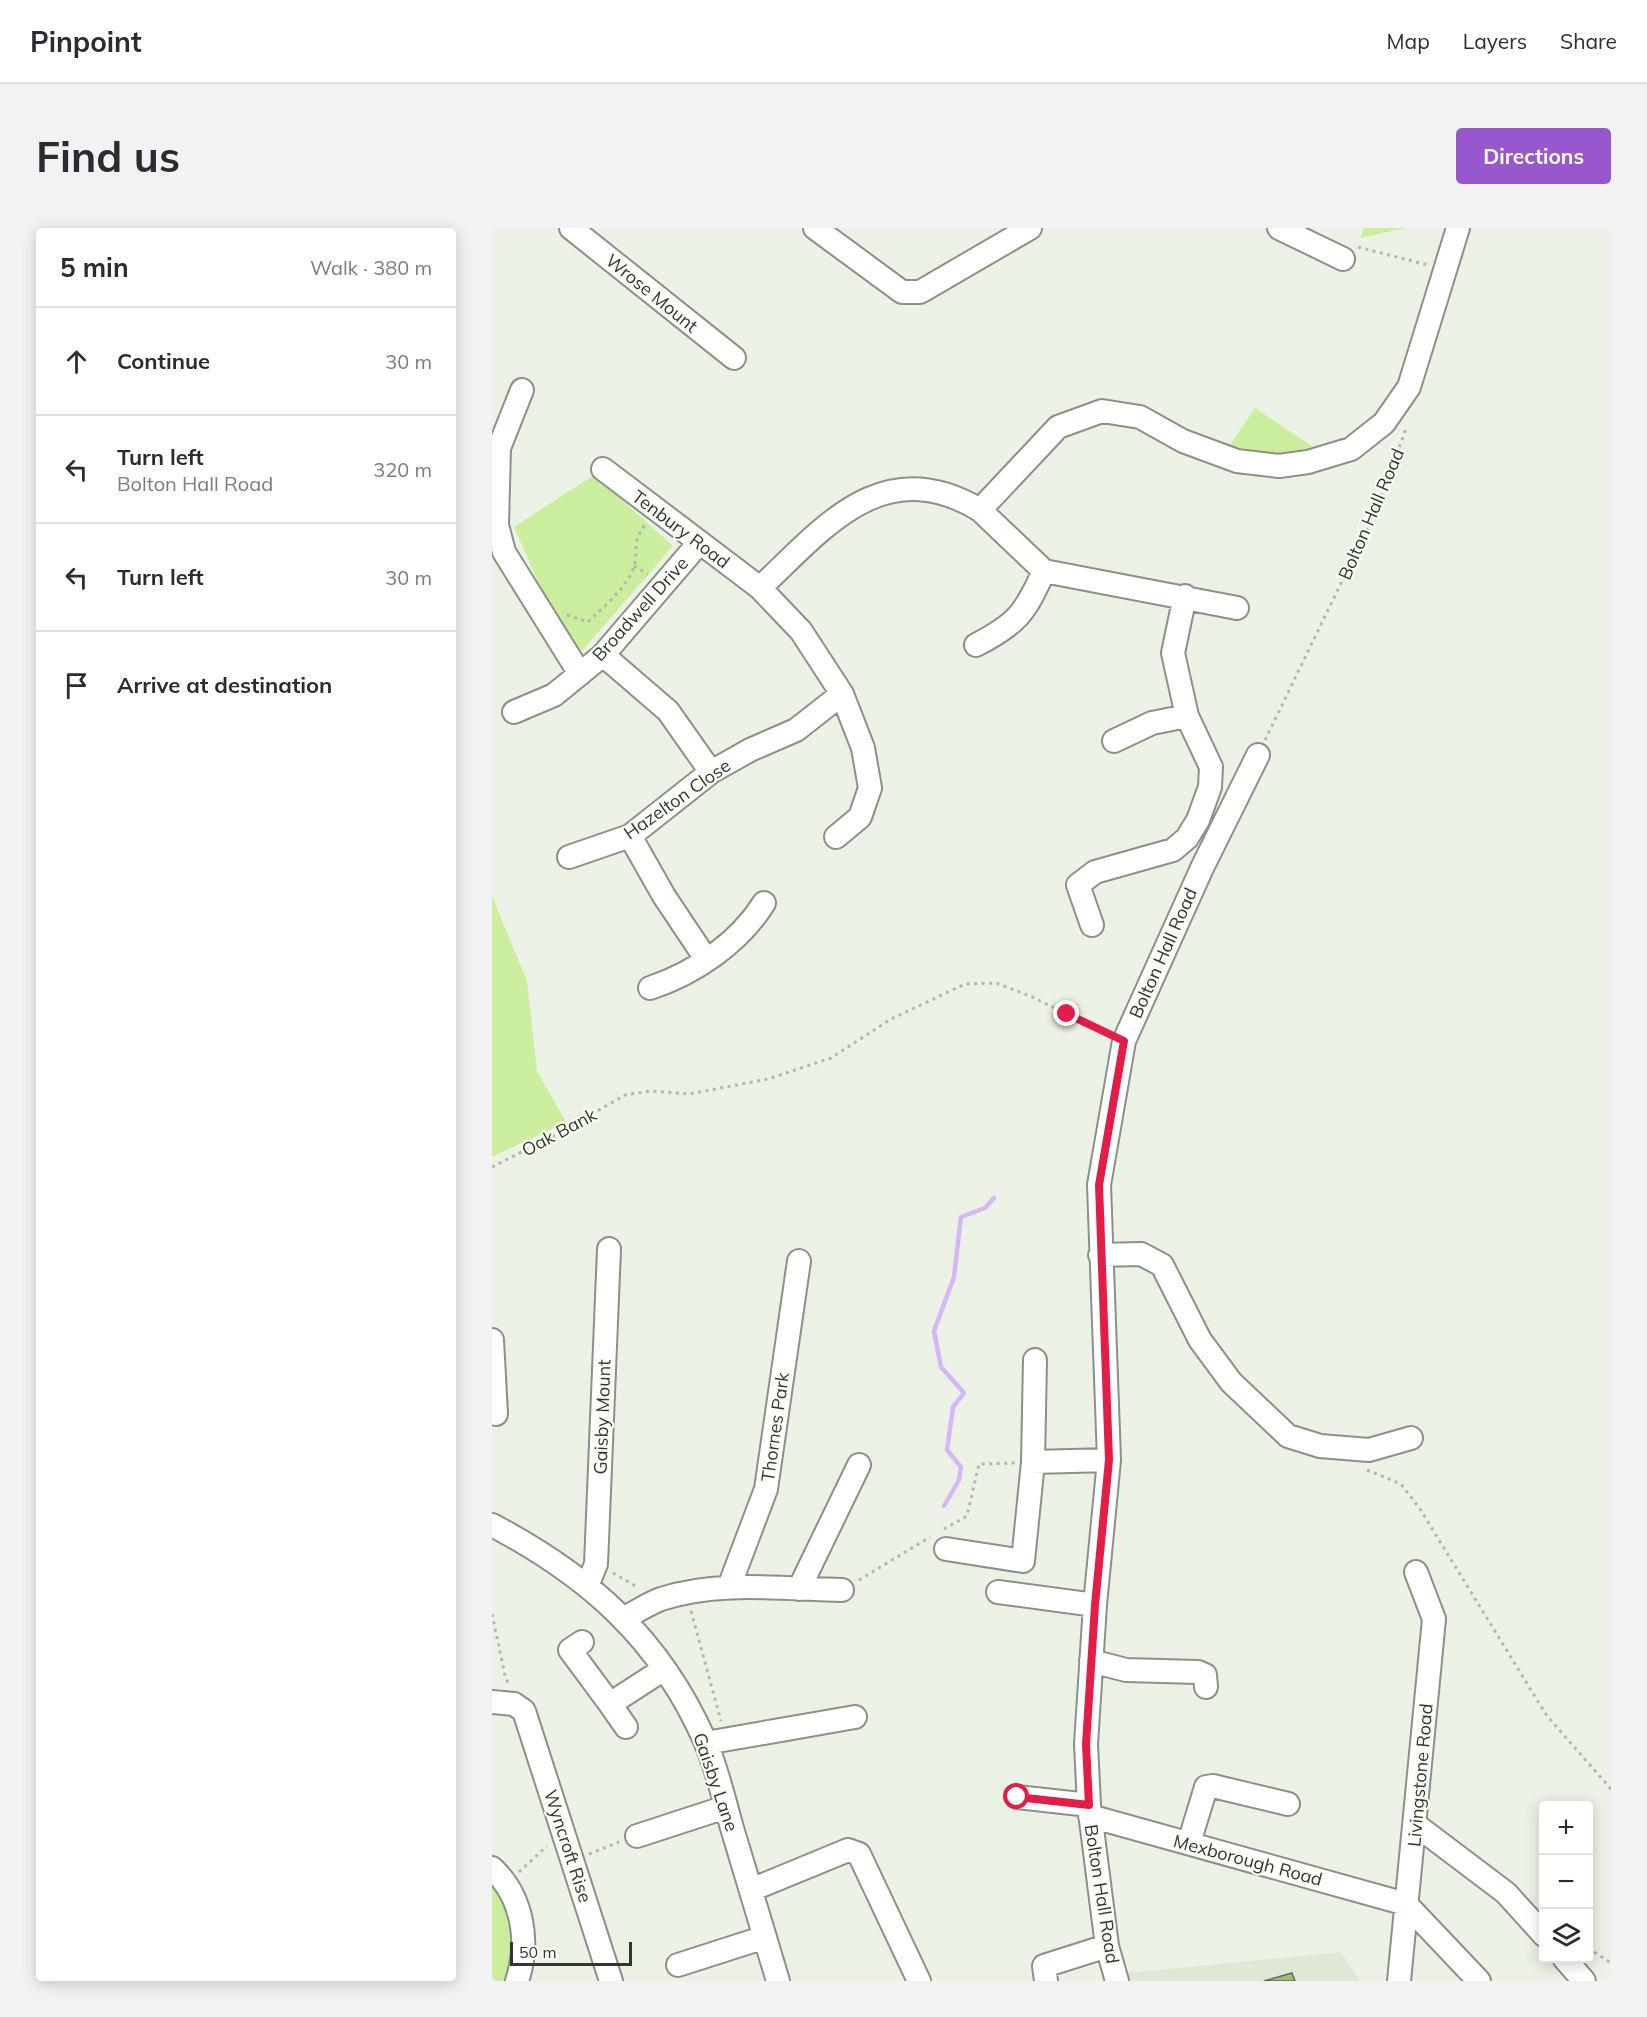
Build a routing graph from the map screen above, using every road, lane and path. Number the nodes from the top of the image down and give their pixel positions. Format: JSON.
{"nodes":[{"id":1,"x":571,"y":228,"type":"edge"},
{"id":2,"x":815,"y":228,"type":"edge"},
{"id":3,"x":1279,"y":228,"type":"edge"},
{"id":4,"x":1458,"y":228,"type":"edge"},
{"id":5,"x":1022,"y":230,"type":"edge"},
{"id":6,"x":1343,"y":259,"type":"joint"},
{"id":7,"x":1445,"y":269,"type":"junction"},
{"id":8,"x":734,"y":358,"type":"dead end"},
{"id":9,"x":522,"y":390,"type":"dead end"},
{"id":10,"x":1407,"y":425,"type":"dead end"},
{"id":11,"x":603,"y":469,"type":"dead end"},
{"id":12,"x":656,"y":510,"type":"junction"},
{"id":13,"x":980,"y":510,"type":"junction"},
{"id":14,"x":699,"y":543,"type":"junction"},
{"id":15,"x":498,"y":555,"type":"edge"},
{"id":16,"x":1044,"y":571,"type":"junction"},
{"id":17,"x":760,"y":588,"type":"junction"},
{"id":18,"x":1185,"y":596,"type":"junction"},
{"id":19,"x":1237,"y":608,"type":"dead end"},
{"id":20,"x":565,"y":614,"type":"dead end"},
{"id":21,"x":976,"y":645,"type":"dead end"},
{"id":22,"x":603,"y":655,"type":"junction"},
{"id":23,"x":580,"y":674,"type":"junction"},
{"id":24,"x":842,"y":694,"type":"junction"},
{"id":25,"x":514,"y":712,"type":"dead end"},
{"id":26,"x":1187,"y":716,"type":"junction"},
{"id":27,"x":1114,"y":741,"type":"dead end"},
{"id":28,"x":1258,"y":755,"type":"joint"},
{"id":29,"x":711,"y":772,"type":"junction"},
{"id":30,"x":630,"y":836,"type":"junction"},
{"id":31,"x":836,"y":837,"type":"dead end"},
{"id":32,"x":569,"y":857,"type":"dead end"},
{"id":33,"x":764,"y":903,"type":"dead end"},
{"id":34,"x":1092,"y":925,"type":"dead end"},
{"id":35,"x":706,"y":958,"type":"junction"},
{"id":36,"x":650,"y":988,"type":"dead end"},
{"id":37,"x":1124,"y":1041,"type":"junction"},
{"id":38,"x":492,"y":1167,"type":"edge"},
{"id":39,"x":609,"y":1249,"type":"dead end"},
{"id":40,"x":1100,"y":1255,"type":"junction"},
{"id":41,"x":799,"y":1261,"type":"dead end"},
{"id":42,"x":492,"y":1340,"type":"edge"},
{"id":43,"x":1035,"y":1360,"type":"dead end"},
{"id":44,"x":492,"y":1413,"type":"edge"},
{"id":45,"x":1411,"y":1438,"type":"dead end"},
{"id":46,"x":1109,"y":1460,"type":"junction"},
{"id":47,"x":1033,"y":1462,"type":"junction"},
{"id":48,"x":859,"y":1465,"type":"dead end"},
{"id":49,"x":1365,"y":1470,"type":"dead end"},
{"id":50,"x":492,"y":1525,"type":"edge"},
{"id":51,"x":941,"y":1538,"type":"junction"},
{"id":52,"x":1416,"y":1572,"type":"dead end"},
{"id":53,"x":592,"y":1574,"type":"junction"},
{"id":54,"x":729,"y":1587,"type":"junction"},
{"id":55,"x":799,"y":1589,"type":"junction"},
{"id":56,"x":842,"y":1590,"type":"joint"},
{"id":57,"x":686,"y":1592,"type":"junction"},
{"id":58,"x":998,"y":1592,"type":"dead end"},
{"id":59,"x":659,"y":1600,"type":"junction"},
{"id":60,"x":1095,"y":1605,"type":"junction"},
{"id":61,"x":492,"y":1614,"type":"edge"},
{"id":62,"x":624,"y":1618,"type":"junction"},
{"id":63,"x":582,"y":1642,"type":"dead end"},
{"id":64,"x":503,"y":1657,"type":"dead end"},
{"id":65,"x":1091,"y":1661,"type":"junction"},
{"id":66,"x":664,"y":1669,"type":"junction"},
{"id":67,"x":1206,"y":1687,"type":"dead end"},
{"id":68,"x":492,"y":1702,"type":"edge"},
{"id":69,"x":610,"y":1704,"type":"junction"},
{"id":70,"x":855,"y":1717,"type":"dead end"},
{"id":71,"x":626,"y":1727,"type":"dead end"},
{"id":72,"x":716,"y":1741,"type":"junction"},
{"id":73,"x":1611,"y":1789,"type":"edge"},
{"id":74,"x":1017,"y":1797,"type":"dead end"},
{"id":75,"x":1288,"y":1804,"type":"dead end"},
{"id":76,"x":726,"y":1808,"type":"junction"},
{"id":77,"x":1089,"y":1811,"type":"junction"},
{"id":78,"x":1416,"y":1825,"type":"junction"},
{"id":79,"x":564,"y":1830,"type":"junction"},
{"id":80,"x":637,"y":1836,"type":"joint"},
{"id":81,"x":1189,"y":1844,"type":"junction"},
{"id":82,"x":573,"y":1860,"type":"junction"},
{"id":83,"x":498,"y":1877,"type":"edge"},
{"id":84,"x":751,"y":1890,"type":"junction"},
{"id":85,"x":1406,"y":1904,"type":"junction"},
{"id":86,"x":1539,"y":1929,"type":"edge"},
{"id":87,"x":765,"y":1937,"type":"junction"},
{"id":88,"x":1107,"y":1946,"type":"junction"},
{"id":89,"x":1593,"y":1951,"type":"edge"},
{"id":90,"x":1568,"y":1963,"type":"edge"},
{"id":91,"x":1611,"y":1963,"type":"edge"},
{"id":92,"x":678,"y":1965,"type":"dead end"},
{"id":93,"x":517,"y":1981,"type":"edge"},
{"id":94,"x":611,"y":1981,"type":"edge"},
{"id":95,"x":778,"y":1981,"type":"edge"},
{"id":96,"x":919,"y":1981,"type":"edge"},
{"id":97,"x":1046,"y":1981,"type":"edge"},
{"id":98,"x":1117,"y":1981,"type":"edge"},
{"id":99,"x":1399,"y":1981,"type":"edge"},
{"id":100,"x":1479,"y":1981,"type":"edge"},
{"id":101,"x":1584,"y":1981,"type":"edge"}],
"edges":[{"from":1,"to":8,"type":"street","name":"Wrose Mount"},
{"from":2,"to":5,"type":"street"},
{"from":3,"to":6,"type":"street"},
{"from":4,"to":7,"type":"street"},
{"from":6,"to":7,"type":"path"},
{"from":7,"to":13,"type":"street"},
{"from":9,"to":15,"type":"street","name":"Broadwell Drive"},
{"from":10,"to":28,"type":"path","name":"Bolton Hall Road"},
{"from":11,"to":12,"type":"street","name":"Tenbury Road"},
{"from":12,"to":14,"type":"street","name":"Tenbury Road"},
{"from":12,"to":20,"type":"path"},
{"from":13,"to":16,"type":"street"},
{"from":13,"to":17,"type":"street"},
{"from":14,"to":17,"type":"street","name":"Tenbury Road"},
{"from":14,"to":22,"type":"street","name":"Broadwell Drive"},
{"from":15,"to":23,"type":"street","name":"Broadwell Drive"},
{"from":16,"to":18,"type":"street"},
{"from":16,"to":21,"type":"street"},
{"from":17,"to":24,"type":"street","name":"Tenbury Road"},
{"from":18,"to":19,"type":"street"},
{"from":18,"to":26,"type":"street"},
{"from":22,"to":23,"type":"street","name":"Broadwell Drive"},
{"from":22,"to":29,"type":"street"},
{"from":23,"to":25,"type":"street","name":"Broadwell Drive"},
{"from":24,"to":29,"type":"street","name":"Hazelton Close"},
{"from":24,"to":31,"type":"street","name":"Tenbury Road"},
{"from":26,"to":27,"type":"street"},
{"from":26,"to":34,"type":"street"},
{"from":28,"to":37,"type":"street","name":"Bolton Hall Road"},
{"from":29,"to":30,"type":"street","name":"Hazelton Close"},
{"from":30,"to":32,"type":"street","name":"Hazelton Close"},
{"from":30,"to":35,"type":"street"},
{"from":33,"to":35,"type":"street"},
{"from":35,"to":36,"type":"street"},
{"from":37,"to":38,"type":"path","name":"Oak Bank"},
{"from":37,"to":40,"type":"street","name":"Bolton Hall Road"},
{"from":39,"to":53,"type":"street","name":"Gaisby Mount"},
{"from":40,"to":45,"type":"street"},
{"from":40,"to":46,"type":"street","name":"Bolton Hall Road"},
{"from":41,"to":54,"type":"street","name":"Thornes Park"},
{"from":42,"to":44,"type":"street"},
{"from":43,"to":47,"type":"street"},
{"from":46,"to":47,"type":"street"},
{"from":46,"to":60,"type":"street","name":"Bolton Hall Road"},
{"from":47,"to":51,"type":"path"},
{"from":47,"to":51,"type":"street"},
{"from":48,"to":55,"type":"street"},
{"from":49,"to":73,"type":"path"},
{"from":50,"to":53,"type":"street","name":"Gaisby Lane"},
{"from":51,"to":56,"type":"path"},
{"from":52,"to":78,"type":"street","name":"Livingstone Road"},
{"from":53,"to":59,"type":"path"},
{"from":53,"to":62,"type":"street","name":"Gaisby Lane"},
{"from":54,"to":55,"type":"street"},
{"from":54,"to":57,"type":"street"},
{"from":55,"to":56,"type":"street"},
{"from":57,"to":59,"type":"street"},
{"from":57,"to":72,"type":"path"},
{"from":58,"to":60,"type":"street"},
{"from":59,"to":62,"type":"street"},
{"from":60,"to":65,"type":"street","name":"Bolton Hall Road"},
{"from":61,"to":64,"type":"path"},
{"from":62,"to":66,"type":"street","name":"Gaisby Lane"},
{"from":63,"to":69,"type":"street"},
{"from":65,"to":67,"type":"street"},
{"from":65,"to":77,"type":"street","name":"Bolton Hall Road"},
{"from":66,"to":69,"type":"street"},
{"from":66,"to":72,"type":"street","name":"Gaisby Lane"},
{"from":68,"to":79,"type":"street","name":"Wyncroft Rise"},
{"from":69,"to":71,"type":"street"},
{"from":70,"to":72,"type":"street"},
{"from":72,"to":76,"type":"street","name":"Gaisby Lane"},
{"from":74,"to":77,"type":"street","name":"Mexborough Road"},
{"from":75,"to":81,"type":"street"},
{"from":76,"to":80,"type":"street"},
{"from":76,"to":84,"type":"street","name":"Gaisby Lane"},
{"from":77,"to":81,"type":"street","name":"Mexborough Road"},
{"from":77,"to":88,"type":"street","name":"Bolton Hall Road"},
{"from":78,"to":85,"type":"street","name":"Livingstone Road"},
{"from":78,"to":86,"type":"street"},
{"from":79,"to":82,"type":"street","name":"Wyncroft Rise"},
{"from":79,"to":83,"type":"path"},
{"from":80,"to":82,"type":"path"},
{"from":81,"to":85,"type":"street","name":"Mexborough Road"},
{"from":82,"to":94,"type":"street","name":"Wyncroft Rise"},
{"from":83,"to":93,"type":"street"},
{"from":84,"to":87,"type":"street","name":"Gaisby Lane"},
{"from":84,"to":96,"type":"street"},
{"from":85,"to":99,"type":"street","name":"Livingstone Road"},
{"from":85,"to":100,"type":"street"},
{"from":87,"to":92,"type":"street"},
{"from":87,"to":95,"type":"street","name":"Gaisby Lane"},
{"from":88,"to":97,"type":"street"},
{"from":88,"to":98,"type":"street","name":"Bolton Hall Road"},
{"from":89,"to":91,"type":"path"},
{"from":90,"to":101,"type":"street"}]}
